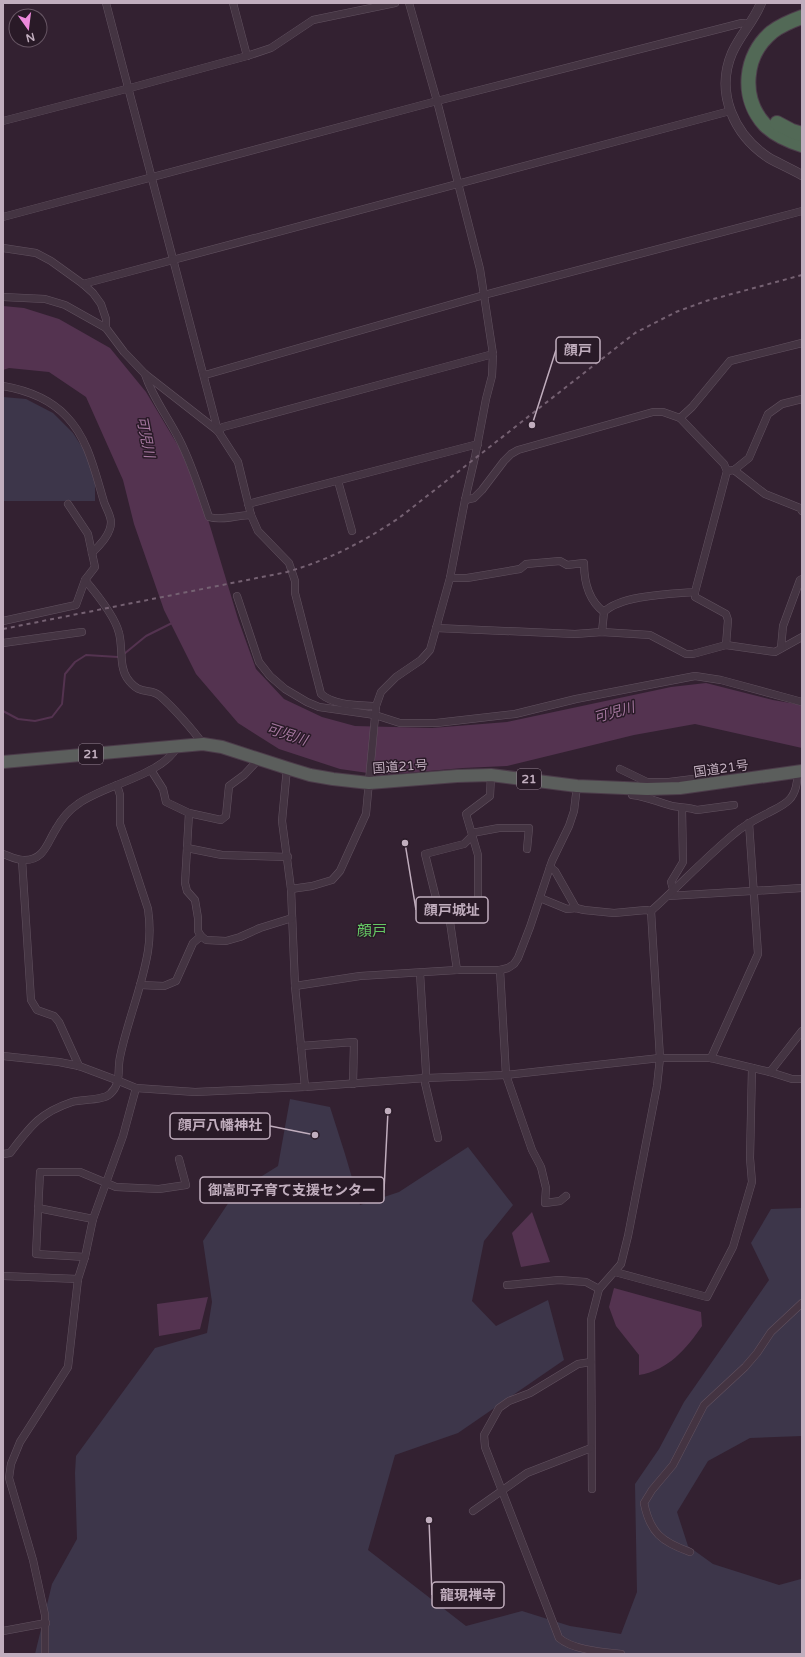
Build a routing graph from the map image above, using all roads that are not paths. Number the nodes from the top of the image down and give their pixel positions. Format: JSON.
{"nodes":[{"id":1,"x":106,"y":3,"type":"edge"},
{"id":2,"x":233,"y":3,"type":"edge"},
{"id":3,"x":395,"y":3,"type":"edge"},
{"id":4,"x":409,"y":3,"type":"edge"},
{"id":5,"x":762,"y":3,"type":"edge"},
{"id":6,"x":802,"y":17,"type":"edge"},
{"id":7,"x":750,"y":24,"type":"junction"},
{"id":8,"x":802,"y":26,"type":"edge"},
{"id":9,"x":247,"y":56,"type":"junction"},
{"id":10,"x":130,"y":88,"type":"junction"},
{"id":11,"x":438,"y":101,"type":"junction"},
{"id":12,"x":730,"y":111,"type":"junction"},
{"id":13,"x":3,"y":121,"type":"edge"},
{"id":14,"x":802,"y":134,"type":"edge"},
{"id":15,"x":802,"y":146,"type":"edge"},
{"id":16,"x":802,"y":175,"type":"edge"},
{"id":17,"x":152,"y":178,"type":"junction"},
{"id":18,"x":458,"y":183,"type":"junction"},
{"id":19,"x":802,"y":211,"type":"edge"},
{"id":20,"x":3,"y":217,"type":"edge"},
{"id":21,"x":3,"y":248,"type":"edge"},
{"id":22,"x":175,"y":260,"type":"junction"},
{"id":23,"x":83,"y":284,"type":"junction"},
{"id":24,"x":484,"y":295,"type":"junction"},
{"id":25,"x":3,"y":297,"type":"edge"},
{"id":26,"x":106,"y":328,"type":"junction"},
{"id":27,"x":802,"y":343,"type":"edge"},
{"id":28,"x":493,"y":354,"type":"junction"},
{"id":29,"x":145,"y":374,"type":"junction"},
{"id":30,"x":205,"y":375,"type":"junction"},
{"id":31,"x":3,"y":386,"type":"edge"},
{"id":32,"x":802,"y":399,"type":"edge"},
{"id":33,"x":680,"y":418,"type":"junction"},
{"id":34,"x":218,"y":431,"type":"junction"},
{"id":35,"x":478,"y":444,"type":"junction"},
{"id":36,"x":730,"y":471,"type":"junction"},
{"id":37,"x":338,"y":481,"type":"junction"},
{"id":38,"x":465,"y":500,"type":"junction"},
{"id":39,"x":68,"y":504,"type":"dead end"},
{"id":40,"x":248,"y":504,"type":"junction"},
{"id":41,"x":802,"y":511,"type":"edge"},
{"id":42,"x":251,"y":515,"type":"junction"},
{"id":43,"x":352,"y":531,"type":"dead end"},
{"id":44,"x":92,"y":553,"type":"junction"},
{"id":45,"x":450,"y":578,"type":"junction"},
{"id":46,"x":802,"y":579,"type":"edge"},
{"id":47,"x":85,"y":580,"type":"junction"},
{"id":48,"x":695,"y":592,"type":"junction"},
{"id":49,"x":237,"y":596,"type":"dead end"},
{"id":50,"x":604,"y":612,"type":"junction"},
{"id":51,"x":3,"y":621,"type":"edge"},
{"id":52,"x":436,"y":628,"type":"junction"},
{"id":53,"x":82,"y":632,"type":"dead end"},
{"id":54,"x":602,"y":632,"type":"junction"},
{"id":55,"x":802,"y":637,"type":"edge"},
{"id":56,"x":3,"y":643,"type":"edge"},
{"id":57,"x":726,"y":645,"type":"junction"},
{"id":58,"x":781,"y":648,"type":"junction"},
{"id":59,"x":802,"y":702,"type":"edge"},
{"id":60,"x":376,"y":706,"type":"junction"},
{"id":61,"x":375,"y":715,"type":"junction"},
{"id":62,"x":203,"y":744,"type":"junction"},
{"id":63,"x":178,"y":745,"type":"junction"},
{"id":64,"x":255,"y":757,"type":"junction"},
{"id":65,"x":3,"y":762,"type":"edge"},
{"id":66,"x":287,"y":768,"type":"junction"},
{"id":67,"x":620,"y":769,"type":"dead end"},
{"id":68,"x":151,"y":770,"type":"junction"},
{"id":69,"x":800,"y":771,"type":"edge"},
{"id":70,"x":491,"y":775,"type":"junction"},
{"id":71,"x":701,"y":778,"type":"dead end"},
{"id":72,"x":369,"y":779,"type":"junction"},
{"id":73,"x":118,"y":785,"type":"junction"},
{"id":74,"x":576,"y":786,"type":"junction"},
{"id":75,"x":647,"y":786,"type":"junction"},
{"id":76,"x":631,"y":790,"type":"junction"},
{"id":77,"x":734,"y":805,"type":"dead end"},
{"id":78,"x":682,"y":808,"type":"junction"},
{"id":79,"x":188,"y":813,"type":"junction"},
{"id":80,"x":749,"y":823,"type":"junction"},
{"id":81,"x":472,"y":835,"type":"junction"},
{"id":82,"x":186,"y":848,"type":"junction"},
{"id":83,"x":527,"y":849,"type":"dead end"},
{"id":84,"x":3,"y":854,"type":"edge"},
{"id":85,"x":288,"y":857,"type":"junction"},
{"id":86,"x":22,"y":860,"type":"junction"},
{"id":87,"x":550,"y":867,"type":"junction"},
{"id":88,"x":802,"y":888,"type":"edge"},
{"id":89,"x":291,"y":889,"type":"junction"},
{"id":90,"x":673,"y":889,"type":"junction"},
{"id":91,"x":754,"y":891,"type":"junction"},
{"id":92,"x":668,"y":896,"type":"junction"},
{"id":93,"x":540,"y":898,"type":"junction"},
{"id":94,"x":576,"y":908,"type":"junction"},
{"id":95,"x":651,"y":911,"type":"junction"},
{"id":96,"x":449,"y":915,"type":"junction"},
{"id":97,"x":292,"y":918,"type":"junction"},
{"id":98,"x":201,"y":936,"type":"junction"},
{"id":99,"x":457,"y":970,"type":"junction"},
{"id":100,"x":500,"y":970,"type":"junction"},
{"id":101,"x":420,"y":973,"type":"junction"},
{"id":102,"x":140,"y":985,"type":"junction"},
{"id":103,"x":296,"y":986,"type":"junction"},
{"id":104,"x":802,"y":1031,"type":"edge"},
{"id":105,"x":301,"y":1046,"type":"junction"},
{"id":106,"x":3,"y":1056,"type":"edge"},
{"id":107,"x":660,"y":1058,"type":"junction"},
{"id":108,"x":711,"y":1058,"type":"junction"},
{"id":109,"x":79,"y":1066,"type":"junction"},
{"id":110,"x":752,"y":1068,"type":"junction"},
{"id":111,"x":770,"y":1072,"type":"junction"},
{"id":112,"x":506,"y":1075,"type":"junction"},
{"id":113,"x":426,"y":1078,"type":"junction"},
{"id":114,"x":802,"y":1078,"type":"edge"},
{"id":115,"x":119,"y":1081,"type":"junction"},
{"id":116,"x":353,"y":1084,"type":"junction"},
{"id":117,"x":305,"y":1087,"type":"junction"},
{"id":118,"x":136,"y":1088,"type":"junction"},
{"id":119,"x":438,"y":1138,"type":"dead end"},
{"id":120,"x":3,"y":1154,"type":"edge"},
{"id":121,"x":179,"y":1159,"type":"dead end"},
{"id":122,"x":106,"y":1184,"type":"junction"},
{"id":123,"x":566,"y":1196,"type":"dead end"},
{"id":124,"x":38,"y":1208,"type":"junction"},
{"id":125,"x":93,"y":1219,"type":"junction"},
{"id":126,"x":85,"y":1257,"type":"junction"},
{"id":127,"x":615,"y":1272,"type":"junction"},
{"id":128,"x":3,"y":1276,"type":"edge"},
{"id":129,"x":78,"y":1279,"type":"junction"},
{"id":130,"x":507,"y":1285,"type":"dead end"},
{"id":131,"x":599,"y":1289,"type":"junction"},
{"id":132,"x":802,"y":1303,"type":"edge"},
{"id":133,"x":591,"y":1362,"type":"junction"},
{"id":134,"x":591,"y":1448,"type":"junction"},
{"id":135,"x":592,"y":1489,"type":"dead end"},
{"id":136,"x":502,"y":1491,"type":"junction"},
{"id":137,"x":473,"y":1511,"type":"dead end"},
{"id":138,"x":690,"y":1552,"type":"dead end"},
{"id":139,"x":46,"y":1623,"type":"junction"},
{"id":140,"x":3,"y":1631,"type":"edge"},
{"id":141,"x":45,"y":1654,"type":"edge"},
{"id":142,"x":621,"y":1654,"type":"edge"}],
"edges":[{"from":1,"to":10,"type":"street"},
{"from":2,"to":9,"type":"street"},
{"from":3,"to":9,"type":"street"},
{"from":4,"to":11,"type":"street"},
{"from":5,"to":7,"type":"street"},
{"from":6,"to":15,"type":"highway"},
{"from":7,"to":11,"type":"street"},
{"from":7,"to":12,"type":"street"},
{"from":8,"to":14,"type":"highway"},
{"from":9,"to":10,"type":"street"},
{"from":10,"to":13,"type":"street"},
{"from":10,"to":17,"type":"street"},
{"from":11,"to":17,"type":"street"},
{"from":11,"to":18,"type":"street"},
{"from":12,"to":16,"type":"street"},
{"from":12,"to":18,"type":"street"},
{"from":17,"to":20,"type":"street"},
{"from":17,"to":22,"type":"street"},
{"from":18,"to":22,"type":"street"},
{"from":18,"to":24,"type":"street"},
{"from":19,"to":24,"type":"street"},
{"from":21,"to":23,"type":"street"},
{"from":22,"to":23,"type":"street"},
{"from":22,"to":30,"type":"street"},
{"from":23,"to":26,"type":"street"},
{"from":24,"to":28,"type":"street"},
{"from":24,"to":30,"type":"street"},
{"from":25,"to":26,"type":"street"},
{"from":26,"to":29,"type":"street"},
{"from":27,"to":33,"type":"street"},
{"from":28,"to":34,"type":"street"},
{"from":28,"to":35,"type":"street"},
{"from":29,"to":34,"type":"street"},
{"from":29,"to":42,"type":"street"},
{"from":30,"to":34,"type":"street"},
{"from":31,"to":44,"type":"street"},
{"from":32,"to":36,"type":"street"},
{"from":33,"to":36,"type":"street"},
{"from":33,"to":38,"type":"street"},
{"from":34,"to":40,"type":"street"},
{"from":35,"to":37,"type":"street"},
{"from":35,"to":38,"type":"street"},
{"from":36,"to":41,"type":"street"},
{"from":36,"to":48,"type":"street"},
{"from":37,"to":40,"type":"street"},
{"from":37,"to":43,"type":"street"},
{"from":38,"to":45,"type":"street"},
{"from":39,"to":44,"type":"street"},
{"from":40,"to":42,"type":"street"},
{"from":42,"to":60,"type":"street"},
{"from":44,"to":47,"type":"street"},
{"from":45,"to":50,"type":"street"},
{"from":45,"to":52,"type":"street"},
{"from":46,"to":58,"type":"street"},
{"from":47,"to":51,"type":"street"},
{"from":47,"to":62,"type":"street"},
{"from":48,"to":50,"type":"street"},
{"from":48,"to":57,"type":"street"},
{"from":49,"to":61,"type":"street"},
{"from":50,"to":54,"type":"street"},
{"from":52,"to":54,"type":"street"},
{"from":52,"to":60,"type":"street"},
{"from":53,"to":56,"type":"street"},
{"from":54,"to":57,"type":"street"},
{"from":55,"to":58,"type":"street"},
{"from":57,"to":58,"type":"street"},
{"from":59,"to":61,"type":"street"},
{"from":60,"to":61,"type":"street"},
{"from":61,"to":72,"type":"street"},
{"from":62,"to":63,"type":"highway","name":"国道21号","number":"21"},
{"from":62,"to":64,"type":"highway","name":"国道21号","number":"21"},
{"from":63,"to":65,"type":"highway","name":"国道21号","number":"21"},
{"from":63,"to":68,"type":"street"},
{"from":64,"to":66,"type":"highway","name":"国道21号","number":"21"},
{"from":64,"to":79,"type":"street"},
{"from":66,"to":72,"type":"highway","name":"国道21号","number":"21"},
{"from":66,"to":85,"type":"street"},
{"from":67,"to":75,"type":"street"},
{"from":68,"to":73,"type":"street"},
{"from":68,"to":79,"type":"street"},
{"from":69,"to":75,"type":"highway","name":"国道21号","number":"21"},
{"from":69,"to":80,"type":"street"},
{"from":70,"to":72,"type":"highway","name":"国道21号","number":"21"},
{"from":70,"to":74,"type":"highway","name":"国道21号","number":"21"},
{"from":70,"to":81,"type":"street"},
{"from":71,"to":75,"type":"street"},
{"from":72,"to":89,"type":"street"},
{"from":73,"to":86,"type":"street"},
{"from":73,"to":102,"type":"street"},
{"from":74,"to":76,"type":"highway","name":"国道21号","number":"21"},
{"from":74,"to":87,"type":"street"},
{"from":75,"to":76,"type":"highway","name":"国道21号","number":"21"},
{"from":76,"to":78,"type":"street"},
{"from":77,"to":78,"type":"street"},
{"from":78,"to":90,"type":"street"},
{"from":79,"to":82,"type":"street"},
{"from":80,"to":90,"type":"street"},
{"from":80,"to":91,"type":"street"},
{"from":81,"to":83,"type":"street"},
{"from":81,"to":96,"type":"street"},
{"from":81,"to":96,"type":"street"},
{"from":82,"to":85,"type":"street"},
{"from":82,"to":98,"type":"street"},
{"from":84,"to":86,"type":"street"},
{"from":85,"to":89,"type":"street"},
{"from":86,"to":109,"type":"street"},
{"from":87,"to":93,"type":"street"},
{"from":87,"to":94,"type":"street"},
{"from":88,"to":91,"type":"street"},
{"from":89,"to":97,"type":"street"},
{"from":90,"to":92,"type":"street"},
{"from":91,"to":92,"type":"street"},
{"from":91,"to":108,"type":"street"},
{"from":92,"to":95,"type":"street"},
{"from":93,"to":94,"type":"street"},
{"from":93,"to":100,"type":"street"},
{"from":94,"to":95,"type":"street"},
{"from":95,"to":107,"type":"street"},
{"from":96,"to":99,"type":"street"},
{"from":97,"to":98,"type":"street"},
{"from":97,"to":103,"type":"street"},
{"from":98,"to":102,"type":"street"},
{"from":99,"to":100,"type":"street"},
{"from":99,"to":101,"type":"street"},
{"from":100,"to":112,"type":"street"},
{"from":101,"to":103,"type":"street"},
{"from":101,"to":113,"type":"street"},
{"from":102,"to":115,"type":"street"},
{"from":103,"to":105,"type":"street"},
{"from":104,"to":111,"type":"street"},
{"from":105,"to":116,"type":"street"},
{"from":105,"to":117,"type":"street"},
{"from":106,"to":109,"type":"street"},
{"from":107,"to":108,"type":"street"},
{"from":107,"to":112,"type":"street"},
{"from":107,"to":127,"type":"street"},
{"from":108,"to":110,"type":"street"},
{"from":109,"to":115,"type":"street"},
{"from":110,"to":111,"type":"street"},
{"from":110,"to":127,"type":"street"},
{"from":111,"to":114,"type":"street"},
{"from":112,"to":113,"type":"street"},
{"from":112,"to":123,"type":"street"},
{"from":113,"to":116,"type":"street"},
{"from":113,"to":119,"type":"street"},
{"from":115,"to":118,"type":"street"},
{"from":115,"to":120,"type":"street"},
{"from":116,"to":117,"type":"street"},
{"from":117,"to":118,"type":"street"},
{"from":118,"to":122,"type":"street"},
{"from":121,"to":122,"type":"street"},
{"from":122,"to":124,"type":"street"},
{"from":122,"to":125,"type":"street"},
{"from":124,"to":125,"type":"street"},
{"from":124,"to":126,"type":"street"},
{"from":125,"to":126,"type":"street"},
{"from":126,"to":129,"type":"street"},
{"from":127,"to":131,"type":"street"},
{"from":128,"to":129,"type":"street"},
{"from":129,"to":139,"type":"street"},
{"from":130,"to":131,"type":"street"},
{"from":131,"to":133,"type":"street"},
{"from":132,"to":138,"type":"street"},
{"from":133,"to":134,"type":"street"},
{"from":133,"to":136,"type":"street"},
{"from":134,"to":135,"type":"street"},
{"from":134,"to":136,"type":"street"},
{"from":136,"to":137,"type":"street"},
{"from":136,"to":142,"type":"street"},
{"from":139,"to":140,"type":"street"},
{"from":139,"to":141,"type":"street"}]}
